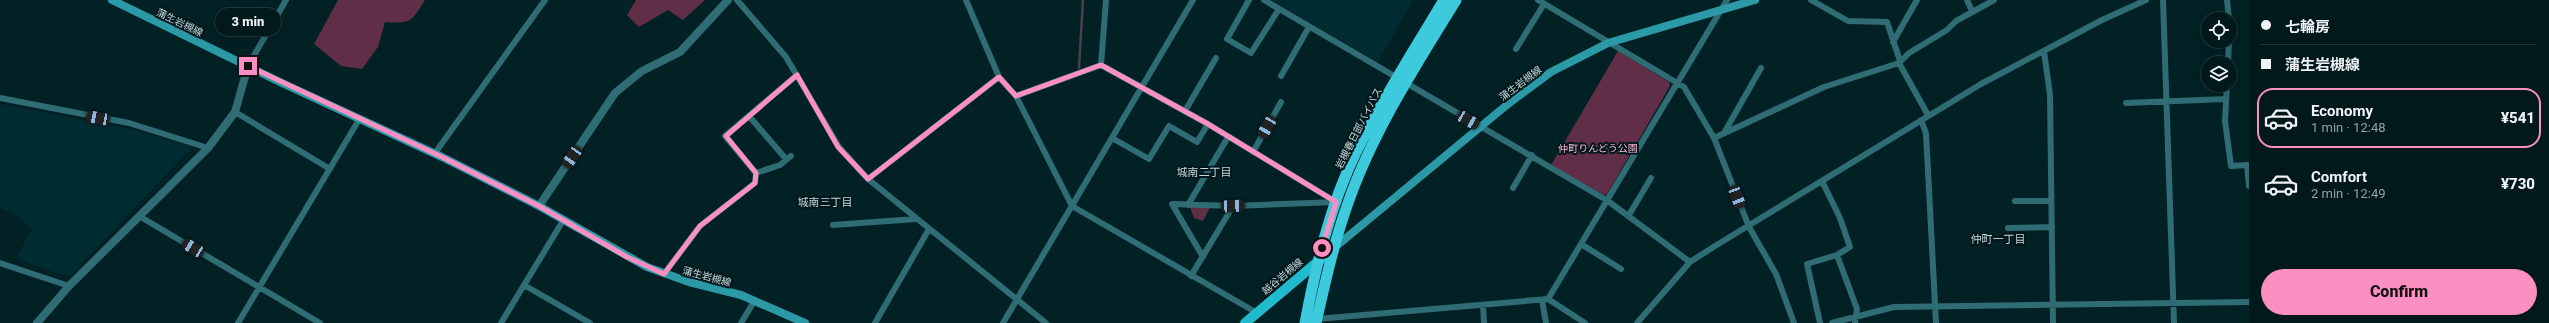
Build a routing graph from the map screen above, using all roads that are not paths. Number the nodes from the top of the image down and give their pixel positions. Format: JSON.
{"nodes":[{"id":1,"x":112,"y":0,"type":"edge"},
{"id":2,"x":286,"y":0,"type":"edge"},
{"id":3,"x":545,"y":0,"type":"edge"},
{"id":4,"x":728,"y":0,"type":"edge"},
{"id":5,"x":737,"y":0,"type":"edge"},
{"id":6,"x":966,"y":0,"type":"edge"},
{"id":7,"x":1106,"y":0,"type":"edge"},
{"id":8,"x":1193,"y":0,"type":"edge"},
{"id":9,"x":1249,"y":0,"type":"edge"},
{"id":10,"x":1264,"y":0,"type":"edge"},
{"id":11,"x":1444,"y":0,"type":"edge"},
{"id":12,"x":1456,"y":0,"type":"edge"},
{"id":13,"x":1538,"y":0,"type":"edge"},
{"id":14,"x":1727,"y":0,"type":"edge"},
{"id":15,"x":1755,"y":0,"type":"edge"},
{"id":16,"x":1811,"y":0,"type":"edge"},
{"id":17,"x":1917,"y":0,"type":"edge"},
{"id":18,"x":1967,"y":0,"type":"edge"},
{"id":19,"x":1994,"y":0,"type":"edge"},
{"id":20,"x":2146,"y":0,"type":"edge"},
{"id":21,"x":2163,"y":0,"type":"edge"},
{"id":22,"x":2228,"y":0,"type":"edge"},
{"id":23,"x":1544,"y":4,"type":"junction"},
{"id":24,"x":1279,"y":9,"type":"junction"},
{"id":25,"x":1721,"y":9,"type":"junction"},
{"id":26,"x":1972,"y":11,"type":"junction"},
{"id":27,"x":2229,"y":12,"type":"edge"},
{"id":28,"x":1310,"y":27,"type":"junction"},
{"id":29,"x":1893,"y":42,"type":"junction"},
{"id":30,"x":1608,"y":43,"type":"junction"},
{"id":31,"x":1516,"y":49,"type":"dead end"},
{"id":32,"x":2044,"y":51,"type":"junction"},
{"id":33,"x":1216,"y":58,"type":"dead end"},
{"id":34,"x":1900,"y":62,"type":"junction"},
{"id":35,"x":1101,"y":65,"type":"junction"},
{"id":36,"x":248,"y":66,"type":"junction"},
{"id":37,"x":1761,"y":68,"type":"dead end"},
{"id":38,"x":797,"y":75,"type":"junction"},
{"id":39,"x":1281,"y":76,"type":"dead end"},
{"id":40,"x":999,"y":77,"type":"junction"},
{"id":41,"x":1401,"y":82,"type":"junction"},
{"id":42,"x":1678,"y":83,"type":"junction"},
{"id":43,"x":1142,"y":88,"type":"junction"},
{"id":44,"x":2226,"y":92,"type":"edge"},
{"id":45,"x":1016,"y":96,"type":"junction"},
{"id":46,"x":0,"y":98,"type":"edge"},
{"id":47,"x":2226,"y":99,"type":"junction"},
{"id":48,"x":1281,"y":102,"type":"dead end"},
{"id":49,"x":2168,"y":102,"type":"junction"},
{"id":50,"x":2126,"y":103,"type":"dead end"},
{"id":51,"x":1185,"y":111,"type":"junction"},
{"id":52,"x":235,"y":112,"type":"junction"},
{"id":53,"x":1928,"y":115,"type":"junction"},
{"id":54,"x":749,"y":116,"type":"junction"},
{"id":55,"x":360,"y":118,"type":"junction"},
{"id":56,"x":1921,"y":120,"type":"junction"},
{"id":57,"x":1208,"y":124,"type":"junction"},
{"id":58,"x":1481,"y":127,"type":"junction"},
{"id":59,"x":1724,"y":133,"type":"junction"},
{"id":60,"x":1228,"y":137,"type":"junction"},
{"id":61,"x":1112,"y":138,"type":"junction"},
{"id":62,"x":1714,"y":138,"type":"junction"},
{"id":63,"x":208,"y":148,"type":"junction"},
{"id":64,"x":1253,"y":152,"type":"junction"},
{"id":65,"x":435,"y":153,"type":"junction"},
{"id":66,"x":1532,"y":155,"type":"junction"},
{"id":67,"x":330,"y":169,"type":"junction"},
{"id":68,"x":756,"y":173,"type":"junction"},
{"id":69,"x":1651,"y":178,"type":"dead end"},
{"id":70,"x":868,"y":179,"type":"junction"},
{"id":71,"x":1822,"y":181,"type":"junction"},
{"id":72,"x":2249,"y":186,"type":"edge"},
{"id":73,"x":1513,"y":188,"type":"dead end"},
{"id":74,"x":1608,"y":201,"type":"junction"},
{"id":75,"x":2014,"y":201,"type":"dead end"},
{"id":76,"x":1336,"y":202,"type":"junction"},
{"id":77,"x":2051,"y":202,"type":"junction"},
{"id":78,"x":1188,"y":205,"type":"junction"},
{"id":79,"x":539,"y":206,"type":"junction"},
{"id":80,"x":1072,"y":206,"type":"junction"},
{"id":81,"x":1233,"y":206,"type":"junction"},
{"id":82,"x":1629,"y":215,"type":"junction"},
{"id":83,"x":139,"y":216,"type":"junction"},
{"id":84,"x":916,"y":219,"type":"junction"},
{"id":85,"x":564,"y":220,"type":"junction"},
{"id":86,"x":833,"y":225,"type":"dead end"},
{"id":87,"x":1749,"y":226,"type":"junction"},
{"id":88,"x":2052,"y":227,"type":"junction"},
{"id":89,"x":2008,"y":228,"type":"dead end"},
{"id":90,"x":929,"y":229,"type":"junction"},
{"id":91,"x":1581,"y":244,"type":"junction"},
{"id":92,"x":1334,"y":248,"type":"junction"},
{"id":93,"x":1837,"y":255,"type":"junction"},
{"id":94,"x":1202,"y":257,"type":"junction"},
{"id":95,"x":1690,"y":262,"type":"junction"},
{"id":96,"x":0,"y":263,"type":"edge"},
{"id":97,"x":1317,"y":263,"type":"junction"},
{"id":98,"x":1621,"y":269,"type":"dead end"},
{"id":99,"x":664,"y":274,"type":"junction"},
{"id":100,"x":1191,"y":276,"type":"junction"},
{"id":101,"x":524,"y":284,"type":"junction"},
{"id":102,"x":69,"y":286,"type":"junction"},
{"id":103,"x":259,"y":287,"type":"junction"},
{"id":104,"x":1545,"y":299,"type":"junction"},
{"id":105,"x":755,"y":300,"type":"junction"},
{"id":106,"x":1018,"y":300,"type":"junction"},
{"id":107,"x":2249,"y":302,"type":"edge"},
{"id":108,"x":2052,"y":304,"type":"junction"},
{"id":109,"x":1483,"y":305,"type":"junction"},
{"id":110,"x":2174,"y":305,"type":"junction"},
{"id":111,"x":1936,"y":307,"type":"junction"},
{"id":112,"x":1256,"y":313,"type":"junction"},
{"id":113,"x":1856,"y":320,"type":"edge"},
{"id":114,"x":1317,"y":321,"type":"edge"},
{"id":115,"x":40,"y":322,"type":"edge"},
{"id":116,"x":238,"y":323,"type":"edge"},
{"id":117,"x":320,"y":323,"type":"edge"},
{"id":118,"x":501,"y":323,"type":"edge"},
{"id":119,"x":590,"y":323,"type":"edge"},
{"id":120,"x":741,"y":323,"type":"edge"},
{"id":121,"x":805,"y":323,"type":"edge"},
{"id":122,"x":875,"y":323,"type":"edge"},
{"id":123,"x":1003,"y":323,"type":"edge"},
{"id":124,"x":1046,"y":323,"type":"edge"},
{"id":125,"x":1245,"y":323,"type":"edge"},
{"id":126,"x":1305,"y":323,"type":"edge"},
{"id":127,"x":1484,"y":323,"type":"edge"},
{"id":128,"x":1546,"y":323,"type":"edge"},
{"id":129,"x":1585,"y":323,"type":"edge"},
{"id":130,"x":1637,"y":323,"type":"edge"},
{"id":131,"x":1794,"y":323,"type":"edge"},
{"id":132,"x":1820,"y":323,"type":"edge"},
{"id":133,"x":1832,"y":323,"type":"edge"},
{"id":134,"x":1936,"y":323,"type":"edge"},
{"id":135,"x":2052,"y":323,"type":"edge"},
{"id":136,"x":2174,"y":323,"type":"edge"}],
"edges":[{"from":1,"to":36,"type":"main road","name":"蒲生岩槻線"},
{"from":2,"to":36,"type":"street"},
{"from":3,"to":65,"type":"street"},
{"from":4,"to":79,"type":"street"},
{"from":5,"to":38,"type":"street"},
{"from":6,"to":40,"type":"street"},
{"from":7,"to":35,"type":"street"},
{"from":8,"to":43,"type":"street"},
{"from":9,"to":24,"type":"street"},
{"from":10,"to":24,"type":"street"},
{"from":11,"to":41,"type":"highway","name":"岩槻春日部バイパス"},
{"from":12,"to":41,"type":"highway","name":"岩槻春日部バイパス"},
{"from":13,"to":23,"type":"street"},
{"from":14,"to":25,"type":"street"},
{"from":15,"to":25,"type":"main road","name":"蒲生岩槻線"},
{"from":16,"to":29,"type":"street"},
{"from":17,"to":29,"type":"street"},
{"from":18,"to":26,"type":"street"},
{"from":19,"to":26,"type":"street"},
{"from":20,"to":32,"type":"street"},
{"from":21,"to":49,"type":"street"},
{"from":22,"to":27,"type":"street"},
{"from":23,"to":30,"type":"street"},
{"from":23,"to":31,"type":"street"},
{"from":24,"to":28,"type":"street"},
{"from":25,"to":30,"type":"main road","name":"蒲生岩槻線"},
{"from":25,"to":42,"type":"street"},
{"from":26,"to":34,"type":"street"},
{"from":28,"to":39,"type":"street"},
{"from":28,"to":41,"type":"street"},
{"from":29,"to":34,"type":"street"},
{"from":30,"to":42,"type":"street"},
{"from":30,"to":58,"type":"main road","name":"蒲生岩槻線"},
{"from":32,"to":53,"type":"street"},
{"from":32,"to":77,"type":"street"},
{"from":33,"to":51,"type":"street"},
{"from":34,"to":53,"type":"street"},
{"from":34,"to":59,"type":"street"},
{"from":35,"to":43,"type":"street"},
{"from":35,"to":45,"type":"street"},
{"from":36,"to":52,"type":"street"},
{"from":36,"to":55,"type":"main road","name":"蒲生岩槻線"},
{"from":37,"to":59,"type":"street"},
{"from":38,"to":54,"type":"street"},
{"from":38,"to":70,"type":"street"},
{"from":40,"to":45,"type":"street"},
{"from":40,"to":70,"type":"street"},
{"from":41,"to":58,"type":"street"},
{"from":41,"to":76,"type":"highway","name":"岩槻春日部バイパス"},
{"from":41,"to":92,"type":"highway","name":"岩槻春日部バイパス"},
{"from":42,"to":62,"type":"street"},
{"from":42,"to":74,"type":"street"},
{"from":43,"to":51,"type":"street"},
{"from":43,"to":61,"type":"street"},
{"from":44,"to":47,"type":"street"},
{"from":45,"to":80,"type":"street"},
{"from":46,"to":63,"type":"street"},
{"from":47,"to":49,"type":"street"},
{"from":47,"to":72,"type":"street"},
{"from":48,"to":64,"type":"street"},
{"from":49,"to":50,"type":"street"},
{"from":49,"to":110,"type":"street"},
{"from":51,"to":57,"type":"street"},
{"from":52,"to":63,"type":"street"},
{"from":52,"to":67,"type":"street"},
{"from":53,"to":56,"type":"street"},
{"from":54,"to":68,"type":"street"},
{"from":54,"to":68,"type":"street"},
{"from":55,"to":65,"type":"main road","name":"蒲生岩槻線"},
{"from":55,"to":67,"type":"street"},
{"from":56,"to":71,"type":"street"},
{"from":56,"to":111,"type":"street"},
{"from":57,"to":60,"type":"street"},
{"from":57,"to":61,"type":"street"},
{"from":58,"to":66,"type":"street"},
{"from":58,"to":92,"type":"main road","name":"蒲生岩槻線"},
{"from":59,"to":62,"type":"street"},
{"from":60,"to":64,"type":"street"},
{"from":60,"to":78,"type":"street"},
{"from":61,"to":80,"type":"street"},
{"from":62,"to":87,"type":"street"},
{"from":63,"to":83,"type":"street"},
{"from":64,"to":76,"type":"street"},
{"from":65,"to":79,"type":"main road","name":"蒲生岩槻線"},
{"from":66,"to":73,"type":"street"},
{"from":66,"to":74,"type":"street"},
{"from":67,"to":103,"type":"street"},
{"from":68,"to":99,"type":"street"},
{"from":69,"to":82,"type":"street"},
{"from":70,"to":84,"type":"street"},
{"from":71,"to":87,"type":"street"},
{"from":71,"to":93,"type":"street"},
{"from":74,"to":82,"type":"street"},
{"from":74,"to":91,"type":"street"},
{"from":75,"to":77,"type":"street"},
{"from":76,"to":81,"type":"street"},
{"from":76,"to":97,"type":"highway","name":"岩槻春日部バイパス"},
{"from":77,"to":88,"type":"street"},
{"from":78,"to":81,"type":"street"},
{"from":78,"to":94,"type":"street"},
{"from":79,"to":85,"type":"main road","name":"蒲生岩槻線"},
{"from":80,"to":100,"type":"street"},
{"from":80,"to":106,"type":"street"},
{"from":81,"to":94,"type":"street"},
{"from":82,"to":95,"type":"street"},
{"from":83,"to":102,"type":"street"},
{"from":83,"to":103,"type":"street"},
{"from":84,"to":86,"type":"street"},
{"from":84,"to":90,"type":"street"},
{"from":85,"to":99,"type":"main road","name":"蒲生岩槻線"},
{"from":85,"to":101,"type":"street"},
{"from":87,"to":95,"type":"street"},
{"from":87,"to":131,"type":"street"},
{"from":88,"to":89,"type":"street"},
{"from":88,"to":108,"type":"street"},
{"from":90,"to":106,"type":"street"},
{"from":90,"to":122,"type":"street"},
{"from":91,"to":98,"type":"street"},
{"from":91,"to":104,"type":"street"},
{"from":92,"to":97,"type":"main road","name":"越谷岩槻線"},
{"from":92,"to":114,"type":"highway","name":"岩槻春日部バイパス"},
{"from":93,"to":113,"type":"street"},
{"from":93,"to":132,"type":"street"},
{"from":94,"to":100,"type":"street"},
{"from":95,"to":130,"type":"street"},
{"from":96,"to":102,"type":"street"},
{"from":97,"to":112,"type":"main road","name":"越谷岩槻線"},
{"from":97,"to":126,"type":"highway","name":"岩槻春日部バイパス"},
{"from":99,"to":105,"type":"main road","name":"蒲生岩槻線"},
{"from":100,"to":112,"type":"street"},
{"from":101,"to":118,"type":"street"},
{"from":101,"to":119,"type":"street"},
{"from":102,"to":115,"type":"street"},
{"from":103,"to":116,"type":"street"},
{"from":103,"to":117,"type":"street"},
{"from":104,"to":109,"type":"street"},
{"from":104,"to":128,"type":"street"},
{"from":104,"to":129,"type":"street"},
{"from":105,"to":120,"type":"street"},
{"from":105,"to":121,"type":"main road","name":"蒲生岩槻線"},
{"from":106,"to":123,"type":"street"},
{"from":106,"to":124,"type":"street"},
{"from":107,"to":110,"type":"street"},
{"from":108,"to":110,"type":"street"},
{"from":108,"to":111,"type":"street"},
{"from":108,"to":135,"type":"street"},
{"from":109,"to":114,"type":"street"},
{"from":109,"to":127,"type":"street"},
{"from":110,"to":136,"type":"street"},
{"from":111,"to":113,"type":"street"},
{"from":111,"to":134,"type":"street"},
{"from":112,"to":125,"type":"main road","name":"越谷岩槻線"},
{"from":113,"to":133,"type":"street"}]}
